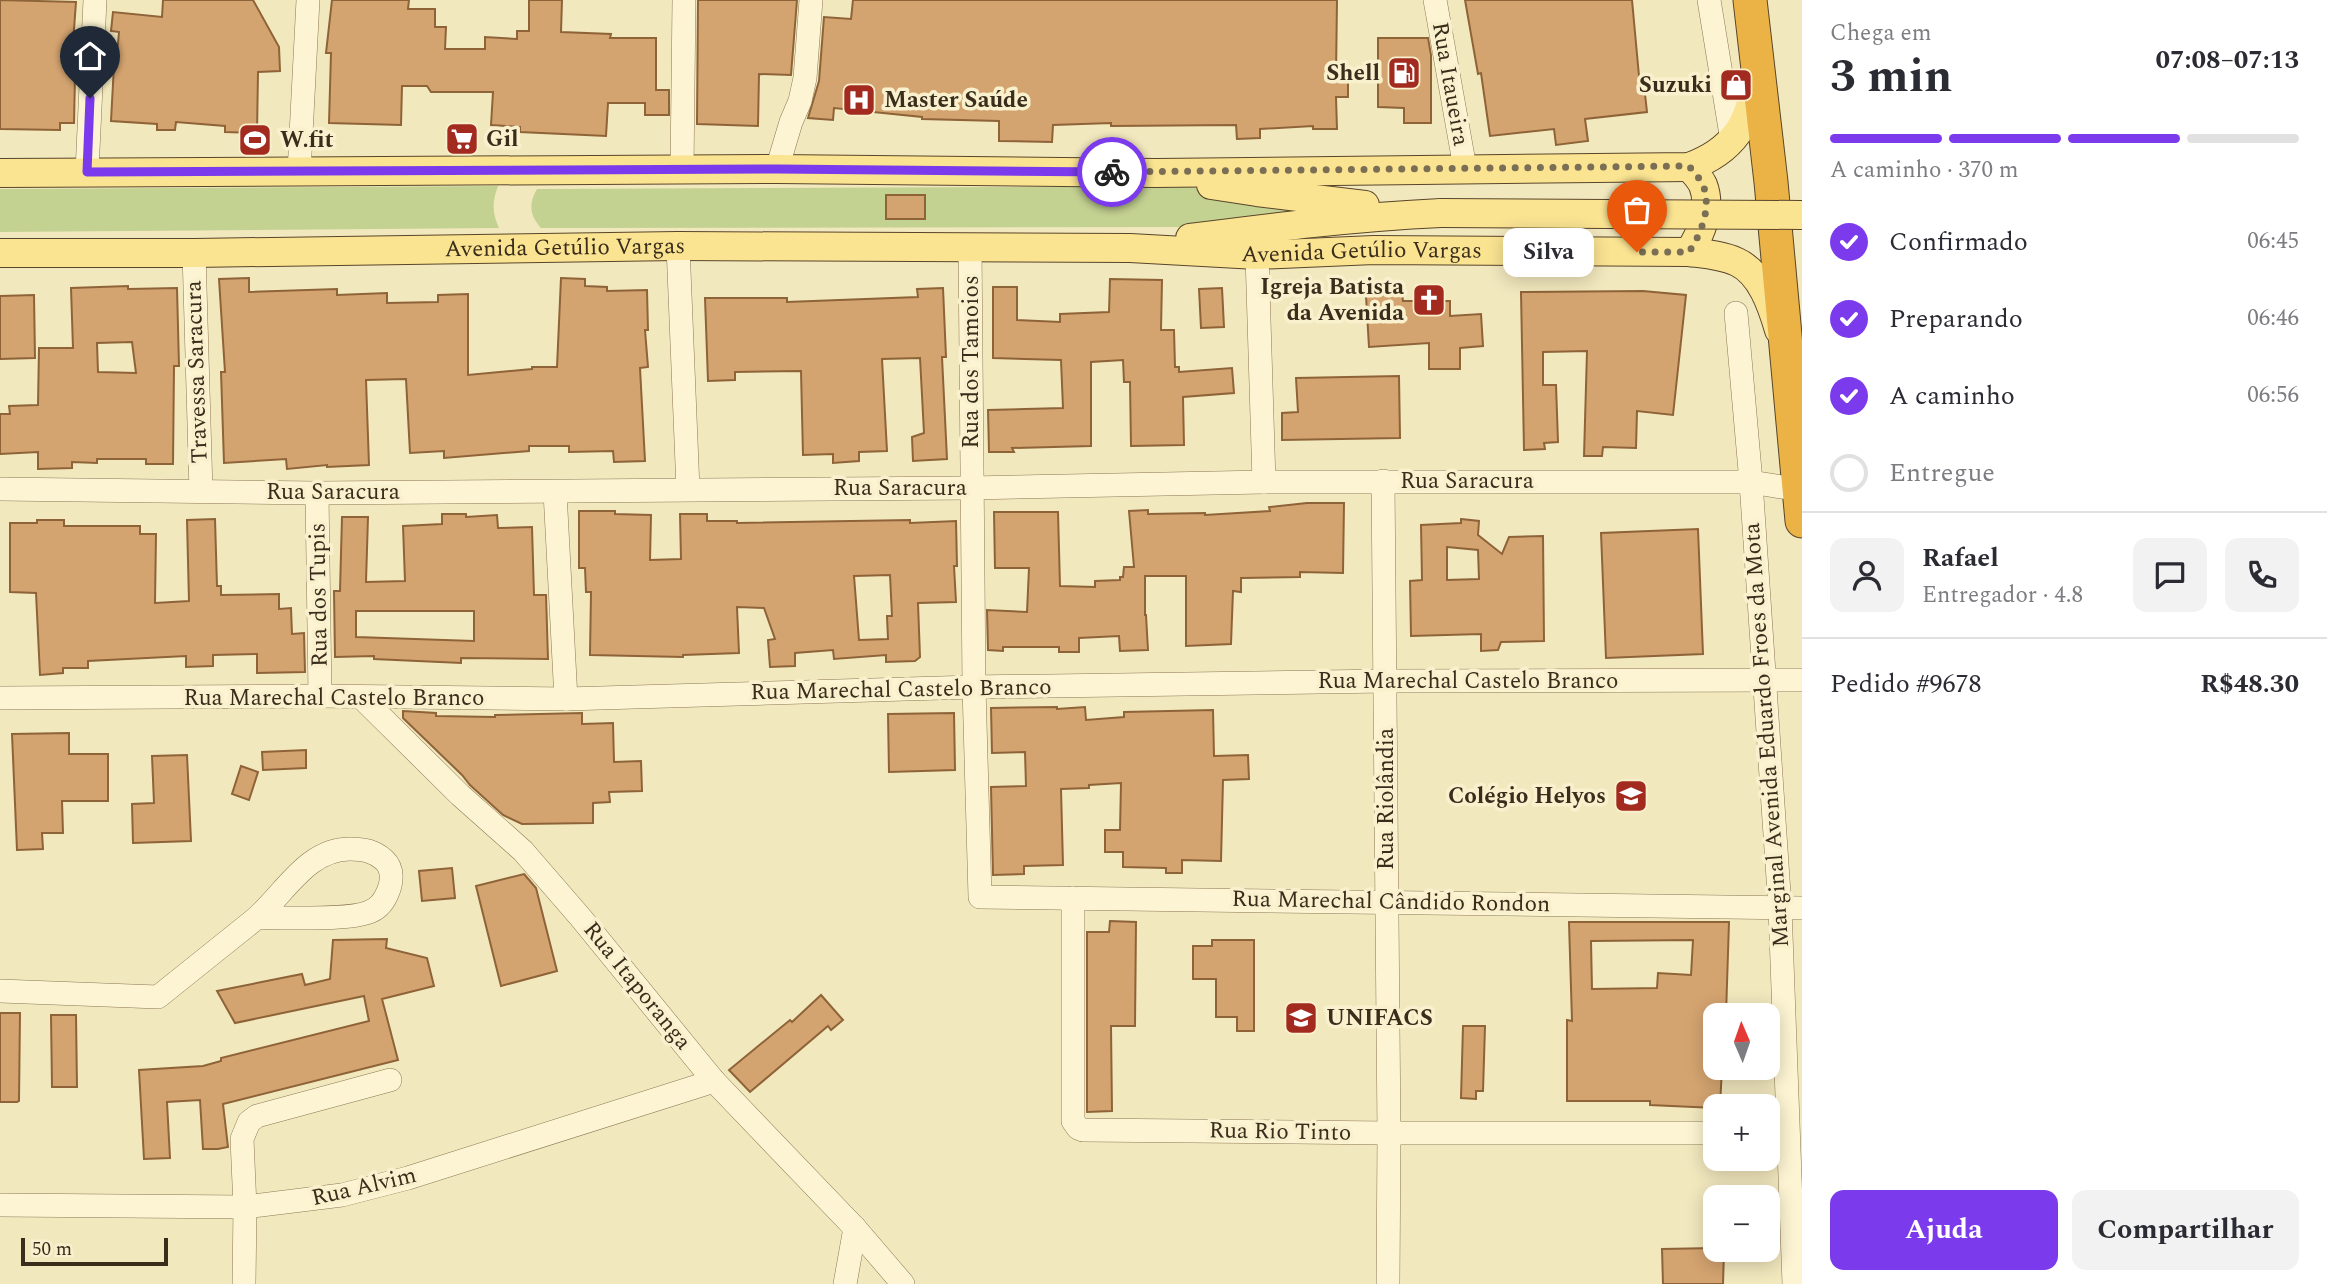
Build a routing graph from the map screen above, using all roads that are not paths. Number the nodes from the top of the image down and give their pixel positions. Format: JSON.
{"nodes":[{"id":1,"x":95,"y":0,"type":"edge"},
{"id":2,"x":308,"y":0,"type":"edge"},
{"id":3,"x":684,"y":0,"type":"edge"},
{"id":4,"x":811,"y":0,"type":"edge"},
{"id":5,"x":1435,"y":0,"type":"edge"},
{"id":6,"x":1709,"y":0,"type":"edge"},
{"id":7,"x":1750,"y":0,"type":"edge"},
{"id":8,"x":1758,"y":51,"type":"junction"},
{"id":9,"x":1732,"y":141,"type":"junction"},
{"id":10,"x":1689,"y":166,"type":"junction"},
{"id":11,"x":682,"y":169,"type":"junction"},
{"id":12,"x":778,"y":169,"type":"junction"},
{"id":13,"x":1465,"y":169,"type":"junction"},
{"id":14,"x":87,"y":172,"type":"junction"},
{"id":15,"x":0,"y":173,"type":"edge"},
{"id":16,"x":299,"y":173,"type":"junction"},
{"id":17,"x":1156,"y":173,"type":"junction"},
{"id":18,"x":1441,"y":213,"type":"junction"},
{"id":19,"x":1802,"y":215,"type":"edge"},
{"id":20,"x":678,"y":246,"type":"junction"},
{"id":21,"x":970,"y":246,"type":"junction"},
{"id":22,"x":1130,"y":248,"type":"junction"},
{"id":23,"x":1689,"y":252,"type":"junction"},
{"id":24,"x":0,"y":253,"type":"edge"},
{"id":25,"x":194,"y":253,"type":"junction"},
{"id":26,"x":1257,"y":255,"type":"junction"},
{"id":27,"x":1735,"y":313,"type":"dead end"},
{"id":28,"x":1786,"y":351,"type":"junction"},
{"id":29,"x":1799,"y":440,"type":"edge"},
{"id":30,"x":1384,"y":481,"type":"junction"},
{"id":31,"x":1264,"y":482,"type":"junction"},
{"id":32,"x":1751,"y":482,"type":"junction"},
{"id":33,"x":971,"y":488,"type":"junction"},
{"id":34,"x":0,"y":489,"type":"edge"},
{"id":35,"x":688,"y":489,"type":"junction"},
{"id":36,"x":201,"y":491,"type":"junction"},
{"id":37,"x":555,"y":492,"type":"junction"},
{"id":38,"x":317,"y":494,"type":"junction"},
{"id":39,"x":1801,"y":505,"type":"edge"},
{"id":40,"x":1802,"y":680,"type":"edge"},
{"id":41,"x":1386,"y":681,"type":"junction"},
{"id":42,"x":1765,"y":681,"type":"junction"},
{"id":43,"x":974,"y":687,"type":"junction"},
{"id":44,"x":320,"y":696,"type":"junction"},
{"id":45,"x":0,"y":698,"type":"edge"},
{"id":46,"x":362,"y":698,"type":"junction"},
{"id":47,"x":566,"y":699,"type":"junction"},
{"id":48,"x":980,"y":897,"type":"joint"},
{"id":49,"x":1073,"y":898,"type":"junction"},
{"id":50,"x":1386,"y":901,"type":"junction"},
{"id":51,"x":1791,"y":908,"type":"edge"},
{"id":52,"x":257,"y":918,"type":"junction"},
{"id":53,"x":0,"y":991,"type":"edge"},
{"id":54,"x":390,"y":1080,"type":"dead end"},
{"id":55,"x":714,"y":1081,"type":"junction"},
{"id":56,"x":1389,"y":1133,"type":"junction"},
{"id":57,"x":1703,"y":1133,"type":"edge"},
{"id":58,"x":1786,"y":1133,"type":"edge"},
{"id":59,"x":0,"y":1205,"type":"edge"},
{"id":60,"x":245,"y":1207,"type":"junction"},
{"id":61,"x":855,"y":1228,"type":"junction"},
{"id":62,"x":244,"y":1284,"type":"edge"},
{"id":63,"x":845,"y":1284,"type":"edge"},
{"id":64,"x":903,"y":1284,"type":"edge"},
{"id":65,"x":1388,"y":1284,"type":"edge"},
{"id":66,"x":1794,"y":1284,"type":"edge"}],
"edges":[{"from":1,"to":14,"type":"street"},
{"from":2,"to":16,"type":"street"},
{"from":3,"to":11,"type":"street"},
{"from":4,"to":12,"type":"street"},
{"from":5,"to":13,"type":"street","name":"Rua Itaueira"},
{"from":6,"to":9,"type":"street"},
{"from":7,"to":8,"type":"highway"},
{"from":8,"to":9,"type":"main road","name":"Avenida Getúlio Vargas"},
{"from":8,"to":28,"type":"highway"},
{"from":9,"to":10,"type":"main road","name":"Avenida Getúlio Vargas"},
{"from":10,"to":13,"type":"main road","name":"Avenida Getúlio Vargas"},
{"from":10,"to":23,"type":"main road"},
{"from":11,"to":12,"type":"main road","name":"Avenida Getúlio Vargas"},
{"from":11,"to":16,"type":"main road","name":"Avenida Getúlio Vargas"},
{"from":12,"to":17,"type":"main road","name":"Avenida Getúlio Vargas"},
{"from":13,"to":17,"type":"main road","name":"Avenida Getúlio Vargas"},
{"from":14,"to":15,"type":"main road","name":"Avenida Getúlio Vargas"},
{"from":14,"to":16,"type":"main road","name":"Avenida Getúlio Vargas"},
{"from":17,"to":18,"type":"main road","name":"Avenida Getúlio Vargas"},
{"from":18,"to":19,"type":"main road","bridge":true},
{"from":18,"to":22,"type":"main road","name":"Avenida Getúlio Vargas"},
{"from":20,"to":21,"type":"main road","name":"Avenida Getúlio Vargas"},
{"from":20,"to":25,"type":"main road","name":"Avenida Getúlio Vargas"},
{"from":20,"to":35,"type":"street"},
{"from":21,"to":22,"type":"main road","name":"Avenida Getúlio Vargas"},
{"from":21,"to":33,"type":"street","name":"Rua dos Tamoios"},
{"from":22,"to":26,"type":"main road","name":"Avenida Getúlio Vargas"},
{"from":23,"to":26,"type":"main road","name":"Avenida Getúlio Vargas"},
{"from":23,"to":28,"type":"main road","name":"Avenida Getúlio Vargas"},
{"from":24,"to":25,"type":"main road","name":"Avenida Getúlio Vargas"},
{"from":25,"to":36,"type":"street","name":"Travessa Saracura"},
{"from":26,"to":31,"type":"street"},
{"from":27,"to":32,"type":"street","name":"Marginal Avenida Eduardo Froes da Mota"},
{"from":28,"to":29,"type":"highway"},
{"from":29,"to":39,"type":"highway"},
{"from":30,"to":31,"type":"street","name":"Rua Saracura"},
{"from":30,"to":32,"type":"street","name":"Rua Saracura"},
{"from":30,"to":41,"type":"street","name":"Rua Riolândia"},
{"from":31,"to":33,"type":"street","name":"Rua Saracura"},
{"from":32,"to":39,"type":"street","name":"Rua Saracura"},
{"from":32,"to":42,"type":"street","name":"Marginal Avenida Eduardo Froes da Mota"},
{"from":33,"to":35,"type":"street","name":"Rua Saracura"},
{"from":33,"to":43,"type":"street","name":"Rua dos Tamoios"},
{"from":34,"to":36,"type":"street","name":"Rua Saracura"},
{"from":35,"to":37,"type":"street","name":"Rua Saracura"},
{"from":36,"to":38,"type":"street","name":"Rua Saracura"},
{"from":37,"to":38,"type":"street","name":"Rua Saracura"},
{"from":37,"to":47,"type":"street"},
{"from":38,"to":44,"type":"street","name":"Rua dos Tupis"},
{"from":40,"to":42,"type":"street","name":"Rua Marechal Castelo Branco"},
{"from":41,"to":42,"type":"street","name":"Rua Marechal Castelo Branco"},
{"from":41,"to":43,"type":"street","name":"Rua Marechal Castelo Branco"},
{"from":41,"to":50,"type":"street","name":"Rua Riolândia"},
{"from":42,"to":51,"type":"street","name":"Marginal Avenida Eduardo Froes da Mota"},
{"from":43,"to":47,"type":"street","name":"Rua Marechal Castelo Branco"},
{"from":43,"to":48,"type":"street","name":"Rua dos Tamoios"},
{"from":44,"to":45,"type":"street","name":"Rua Marechal Castelo Branco"},
{"from":44,"to":46,"type":"street","name":"Rua Marechal Castelo Branco"},
{"from":46,"to":47,"type":"street","name":"Rua Marechal Castelo Branco"},
{"from":46,"to":55,"type":"street","name":"Rua Itaporanga"},
{"from":48,"to":49,"type":"street","name":"Rua Marechal Cândido Rondon"},
{"from":49,"to":50,"type":"street","name":"Rua Marechal Cândido Rondon"},
{"from":49,"to":56,"type":"street","name":"Rua Rio Tinto"},
{"from":50,"to":51,"type":"street","name":"Rua Marechal Cândido Rondon"},
{"from":50,"to":56,"type":"street","name":"Rua Riolândia"},
{"from":51,"to":58,"type":"street","name":"Marginal Avenida Eduardo Froes da Mota"},
{"from":52,"to":52,"type":"street"},
{"from":52,"to":53,"type":"street"},
{"from":54,"to":60,"type":"street"},
{"from":55,"to":60,"type":"street","name":"Rua Alvim"},
{"from":55,"to":61,"type":"street","name":"Rua Itaporanga"},
{"from":56,"to":57,"type":"street","name":"Rua Rio Tinto"},
{"from":56,"to":65,"type":"street","name":"Rua Riolândia"},
{"from":58,"to":66,"type":"street","name":"Marginal Avenida Eduardo Froes da Mota"},
{"from":59,"to":60,"type":"street","name":"Rua Alvim"},
{"from":60,"to":62,"type":"street"},
{"from":61,"to":63,"type":"street"},
{"from":61,"to":64,"type":"street","name":"Rua Itaporanga"}]}
